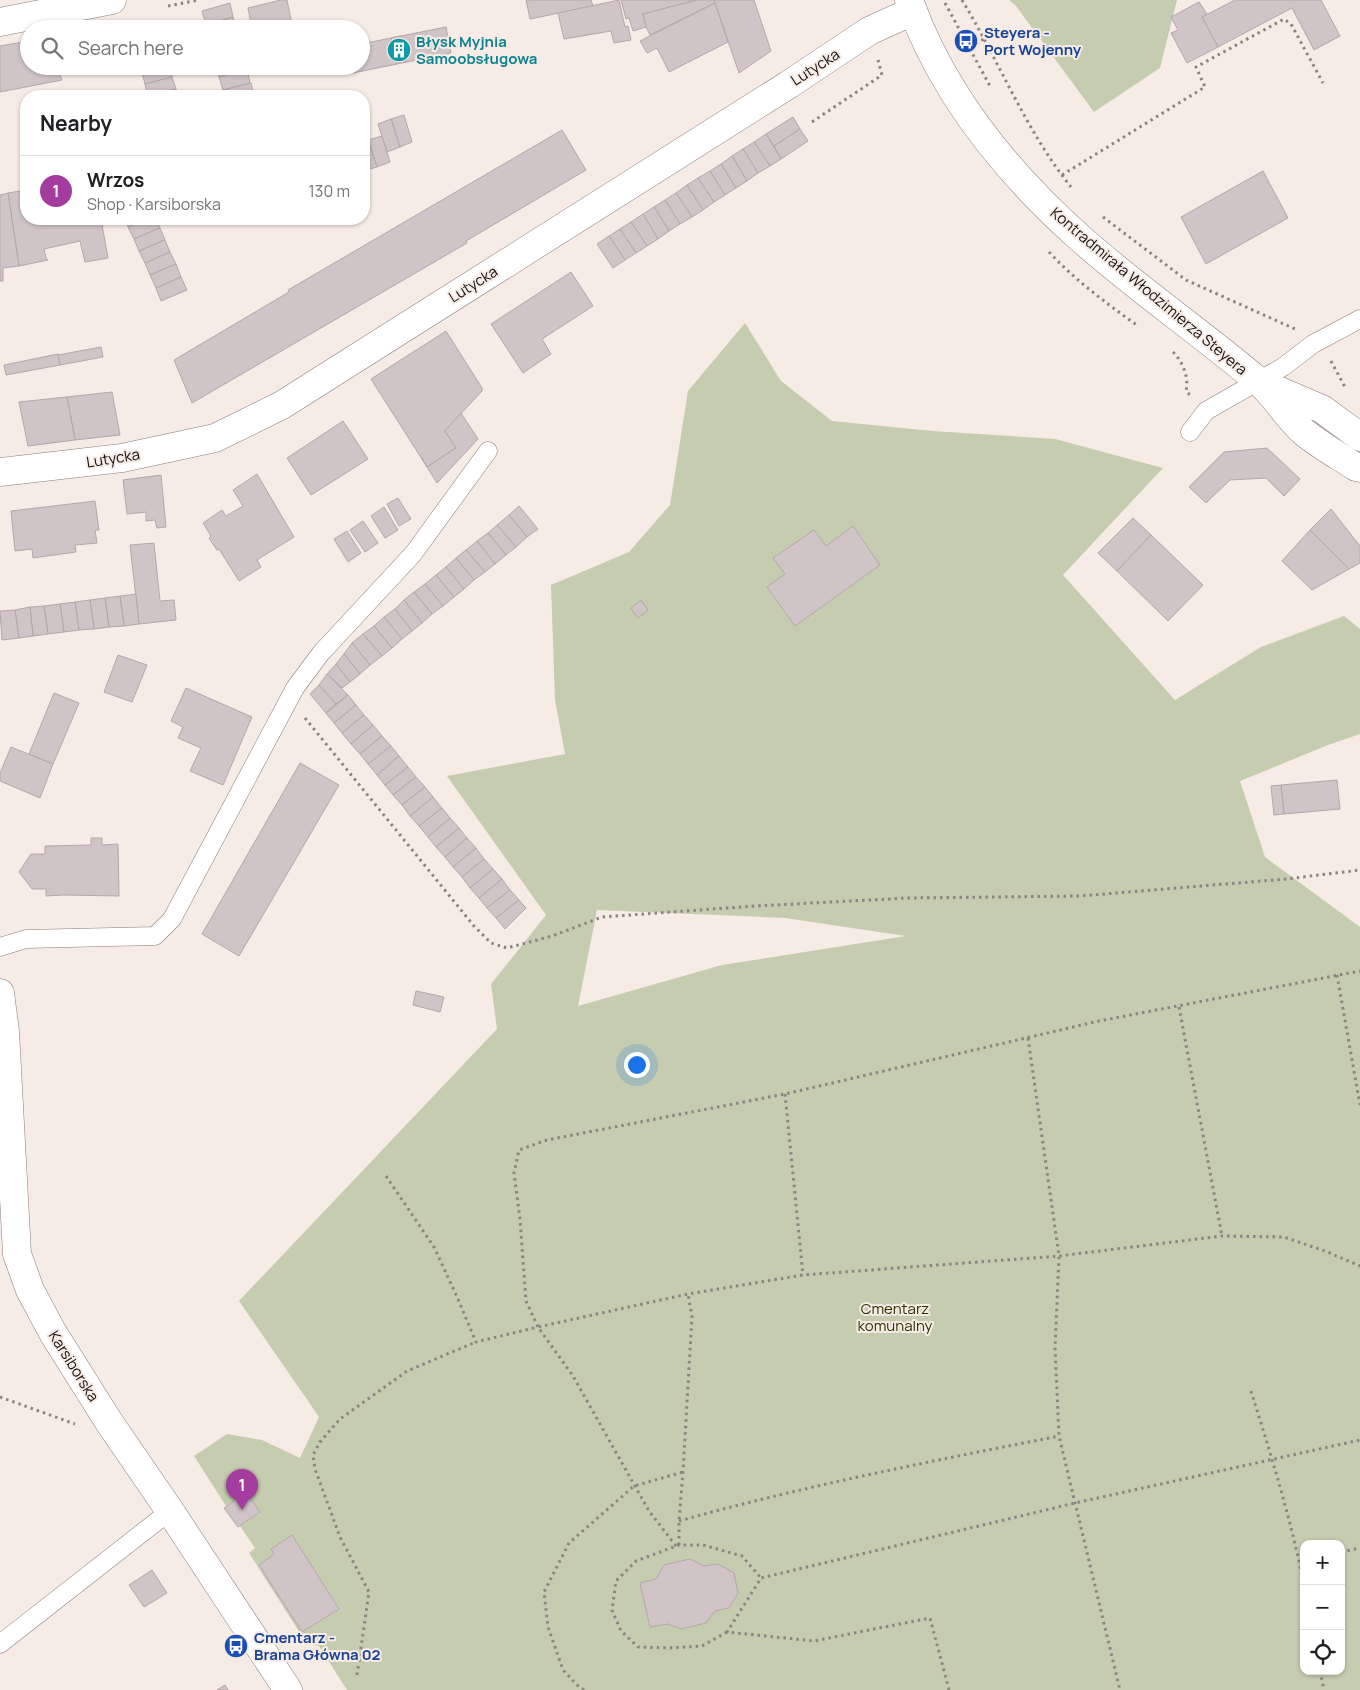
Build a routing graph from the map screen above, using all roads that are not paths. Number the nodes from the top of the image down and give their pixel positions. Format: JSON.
{"nodes":[{"id":1,"x":112,"y":0,"type":"edge"},
{"id":2,"x":911,"y":5,"type":"edge"},
{"id":3,"x":0,"y":22,"type":"edge"},
{"id":4,"x":1360,"y":319,"type":"edge"},
{"id":5,"x":1259,"y":381,"type":"junction"},
{"id":6,"x":1190,"y":432,"type":"dead end"},
{"id":7,"x":1360,"y":437,"type":"edge"},
{"id":8,"x":488,"y":451,"type":"dead end"},
{"id":9,"x":1360,"y":468,"type":"edge"},
{"id":10,"x":0,"y":472,"type":"edge"},
{"id":11,"x":0,"y":947,"type":"edge"},
{"id":12,"x":0,"y":993,"type":"edge"},
{"id":13,"x":170,"y":1511,"type":"junction"},
{"id":14,"x":0,"y":1644,"type":"edge"},
{"id":15,"x":288,"y":1690,"type":"edge"}],
"edges":[{"from":1,"to":3,"type":"street"},
{"from":2,"to":5,"type":"street","name":"Kontradmirała Włodzimierza Steyera"},
{"from":2,"to":10,"type":"street","name":"Lutycka"},
{"from":4,"to":5,"type":"lane"},
{"from":5,"to":6,"type":"lane"},
{"from":5,"to":7,"type":"street","name":"Kontradmirała Włodzimierza Steyera"},
{"from":5,"to":9,"type":"street","name":"Kontradmirała Włodzimierza Steyera"},
{"from":8,"to":11,"type":"lane"},
{"from":12,"to":13,"type":"street","name":"Karsiborska"},
{"from":13,"to":14,"type":"lane"},
{"from":13,"to":15,"type":"street","name":"Karsiborska"}]}
